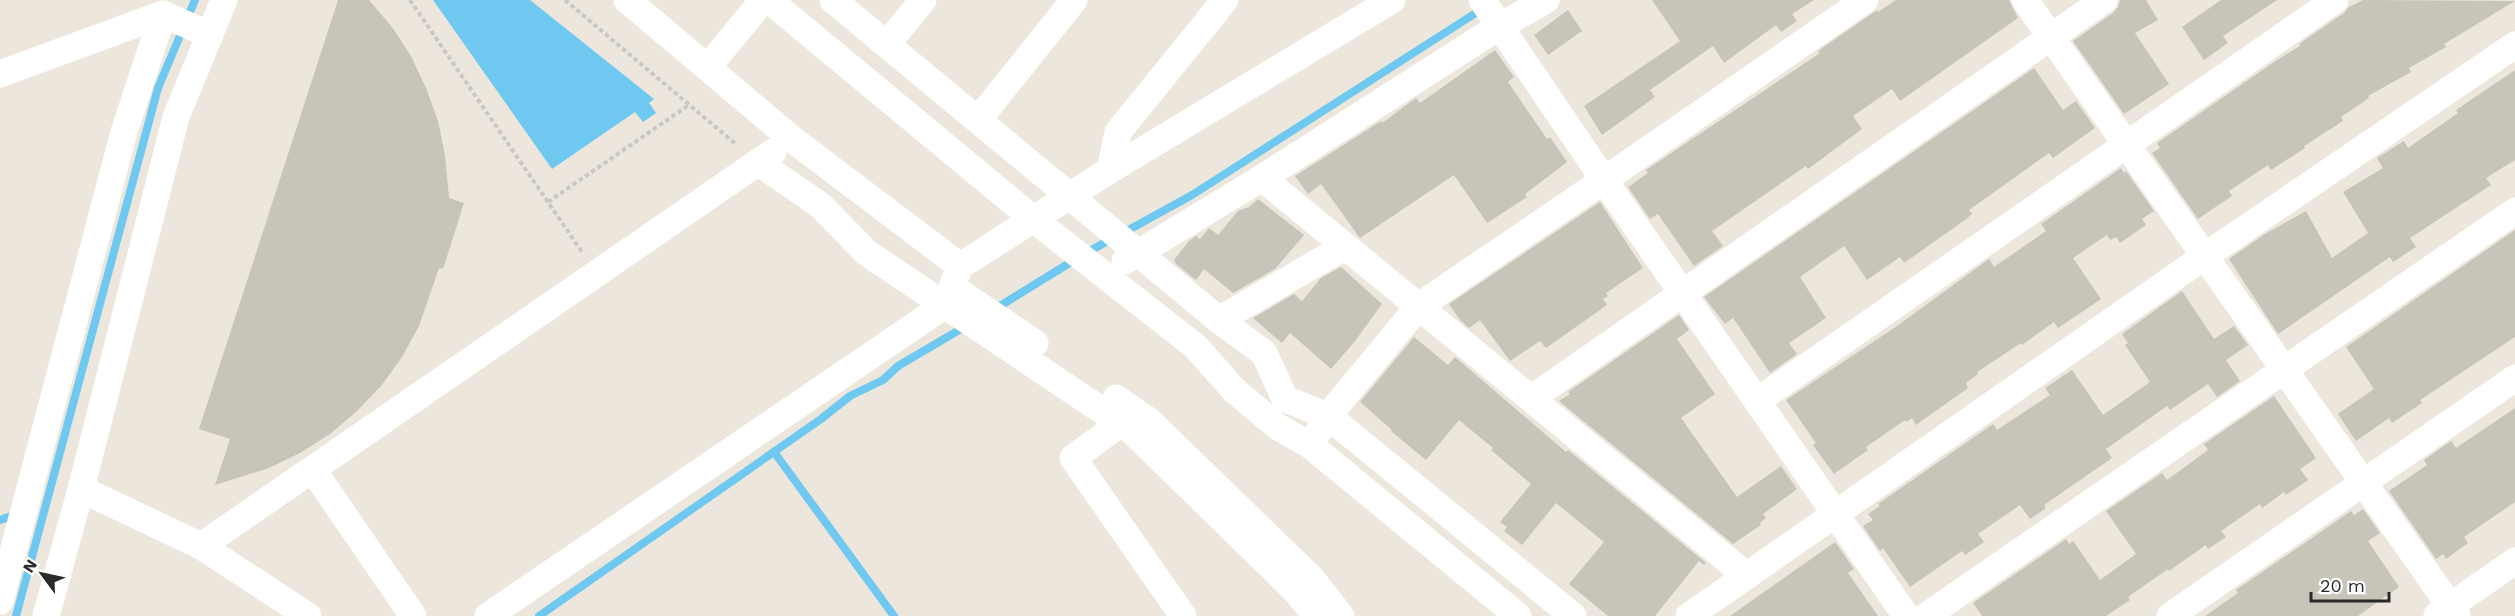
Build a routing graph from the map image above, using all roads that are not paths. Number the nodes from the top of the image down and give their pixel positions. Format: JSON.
{"nodes":[{"id":1,"x":224,"y":0,"type":"edge"},
{"id":2,"x":627,"y":0,"type":"edge"},
{"id":3,"x":763,"y":0,"type":"edge"},
{"id":4,"x":769,"y":0,"type":"edge"},
{"id":5,"x":833,"y":0,"type":"edge"},
{"id":6,"x":923,"y":0,"type":"edge"},
{"id":7,"x":1074,"y":0,"type":"edge"},
{"id":8,"x":1225,"y":0,"type":"edge"},
{"id":9,"x":1392,"y":0,"type":"edge"},
{"id":10,"x":1482,"y":0,"type":"edge"},
{"id":11,"x":1546,"y":0,"type":"edge"},
{"id":12,"x":1865,"y":0,"type":"edge"},
{"id":13,"x":2025,"y":0,"type":"edge"},
{"id":14,"x":2104,"y":0,"type":"edge"},
{"id":15,"x":2335,"y":0,"type":"edge"},
{"id":16,"x":163,"y":14,"type":"junction"},
{"id":17,"x":1500,"y":26,"type":"junction"},
{"id":18,"x":210,"y":35,"type":"junction"},
{"id":19,"x":2051,"y":37,"type":"junction"},
{"id":20,"x":887,"y":44,"type":"junction"},
{"id":21,"x":2515,"y":45,"type":"edge"},
{"id":22,"x":708,"y":67,"type":"junction"},
{"id":23,"x":0,"y":74,"type":"edge"},
{"id":24,"x":978,"y":120,"type":"junction"},
{"id":25,"x":792,"y":139,"type":"junction"},
{"id":26,"x":2127,"y":145,"type":"junction"},
{"id":27,"x":759,"y":163,"type":"junction"},
{"id":28,"x":1110,"y":170,"type":"junction"},
{"id":29,"x":1262,"y":178,"type":"junction"},
{"id":30,"x":1604,"y":180,"type":"junction"},
{"id":31,"x":1069,"y":196,"type":"junction"},
{"id":32,"x":2515,"y":211,"type":"edge"},
{"id":33,"x":1033,"y":219,"type":"junction"},
{"id":34,"x":1344,"y":247,"type":"junction"},
{"id":35,"x":1137,"y":252,"type":"junction"},
{"id":36,"x":2205,"y":256,"type":"junction"},
{"id":37,"x":1104,"y":275,"type":"junction"},
{"id":38,"x":953,"y":286,"type":"junction"},
{"id":39,"x":1681,"y":292,"type":"junction"},
{"id":40,"x":1419,"y":306,"type":"junction"},
{"id":41,"x":1219,"y":320,"type":"junction"},
{"id":42,"x":1264,"y":353,"type":"junction"},
{"id":43,"x":2284,"y":369,"type":"junction"},
{"id":44,"x":2515,"y":378,"type":"edge"},
{"id":45,"x":1234,"y":390,"type":"junction"},
{"id":46,"x":1532,"y":398,"type":"junction"},
{"id":47,"x":1756,"y":401,"type":"junction"},
{"id":48,"x":1328,"y":416,"type":"junction"},
{"id":49,"x":1121,"y":423,"type":"junction"},
{"id":50,"x":1310,"y":445,"type":"junction"},
{"id":51,"x":313,"y":470,"type":"junction"},
{"id":52,"x":2363,"y":482,"type":"junction"},
{"id":53,"x":81,"y":489,"type":"junction"},
{"id":54,"x":1835,"y":513,"type":"junction"},
{"id":55,"x":201,"y":546,"type":"junction"},
{"id":56,"x":2515,"y":561,"type":"edge"},
{"id":57,"x":1747,"y":576,"type":"junction"},
{"id":58,"x":0,"y":601,"type":"edge"},
{"id":59,"x":2448,"y":613,"type":"edge"},
{"id":60,"x":46,"y":616,"type":"edge"},
{"id":61,"x":308,"y":616,"type":"edge"},
{"id":62,"x":413,"y":616,"type":"edge"},
{"id":63,"x":488,"y":616,"type":"edge"},
{"id":64,"x":1183,"y":616,"type":"edge"},
{"id":65,"x":1316,"y":616,"type":"edge"},
{"id":66,"x":1341,"y":616,"type":"edge"},
{"id":67,"x":1518,"y":616,"type":"edge"},
{"id":68,"x":1573,"y":616,"type":"edge"},
{"id":69,"x":1689,"y":616,"type":"edge"},
{"id":70,"x":1906,"y":616,"type":"edge"},
{"id":71,"x":1926,"y":616,"type":"edge"},
{"id":72,"x":2170,"y":616,"type":"edge"}],
"edges":[{"from":1,"to":18,"type":"street"},
{"from":2,"to":22,"type":"street"},
{"from":3,"to":22,"type":"street"},
{"from":4,"to":33,"type":"street"},
{"from":5,"to":20,"type":"street"},
{"from":6,"to":20,"type":"street"},
{"from":7,"to":24,"type":"street"},
{"from":8,"to":28,"type":"street"},
{"from":9,"to":28,"type":"street"},
{"from":10,"to":17,"type":"street"},
{"from":11,"to":17,"type":"street"},
{"from":12,"to":30,"type":"street"},
{"from":13,"to":19,"type":"street"},
{"from":14,"to":19,"type":"street"},
{"from":15,"to":26,"type":"street"},
{"from":16,"to":18,"type":"street"},
{"from":16,"to":23,"type":"street"},
{"from":16,"to":58,"type":"street"},
{"from":17,"to":29,"type":"street"},
{"from":17,"to":30,"type":"street"},
{"from":18,"to":53,"type":"street"},
{"from":19,"to":26,"type":"street"},
{"from":19,"to":39,"type":"street"},
{"from":20,"to":24,"type":"street"},
{"from":21,"to":36,"type":"street"},
{"from":22,"to":25,"type":"street"},
{"from":24,"to":31,"type":"street"},
{"from":25,"to":27,"type":"street"},
{"from":25,"to":38,"type":"street"},
{"from":26,"to":36,"type":"street"},
{"from":26,"to":47,"type":"street"},
{"from":27,"to":38,"type":"street"},
{"from":27,"to":51,"type":"street"},
{"from":28,"to":31,"type":"street"},
{"from":29,"to":34,"type":"street"},
{"from":29,"to":35,"type":"street"},
{"from":30,"to":39,"type":"street"},
{"from":30,"to":40,"type":"street"},
{"from":31,"to":33,"type":"street"},
{"from":31,"to":35,"type":"street"},
{"from":32,"to":43,"type":"street"},
{"from":33,"to":37,"type":"street"},
{"from":33,"to":38,"type":"street"},
{"from":34,"to":40,"type":"street"},
{"from":34,"to":41,"type":"street"},
{"from":35,"to":37,"type":"street"},
{"from":35,"to":41,"type":"street"},
{"from":36,"to":43,"type":"street"},
{"from":36,"to":54,"type":"street"},
{"from":37,"to":45,"type":"street"},
{"from":38,"to":49,"type":"street"},
{"from":38,"to":63,"type":"street"},
{"from":38,"to":66,"type":"street"},
{"from":39,"to":46,"type":"street"},
{"from":39,"to":47,"type":"street"},
{"from":40,"to":46,"type":"street"},
{"from":40,"to":48,"type":"street"},
{"from":41,"to":42,"type":"street"},
{"from":42,"to":45,"type":"street"},
{"from":42,"to":48,"type":"street"},
{"from":43,"to":52,"type":"street"},
{"from":43,"to":71,"type":"street"},
{"from":44,"to":52,"type":"street"},
{"from":45,"to":50,"type":"street"},
{"from":46,"to":57,"type":"street"},
{"from":47,"to":54,"type":"street"},
{"from":48,"to":50,"type":"street"},
{"from":48,"to":68,"type":"street"},
{"from":49,"to":64,"type":"street"},
{"from":49,"to":65,"type":"street"},
{"from":50,"to":67,"type":"street"},
{"from":51,"to":55,"type":"street"},
{"from":51,"to":62,"type":"street"},
{"from":52,"to":59,"type":"street"},
{"from":52,"to":72,"type":"street"},
{"from":53,"to":55,"type":"street"},
{"from":53,"to":60,"type":"street"},
{"from":54,"to":57,"type":"street"},
{"from":54,"to":70,"type":"street"},
{"from":55,"to":61,"type":"street"},
{"from":56,"to":59,"type":"street"},
{"from":57,"to":69,"type":"street"}]}
